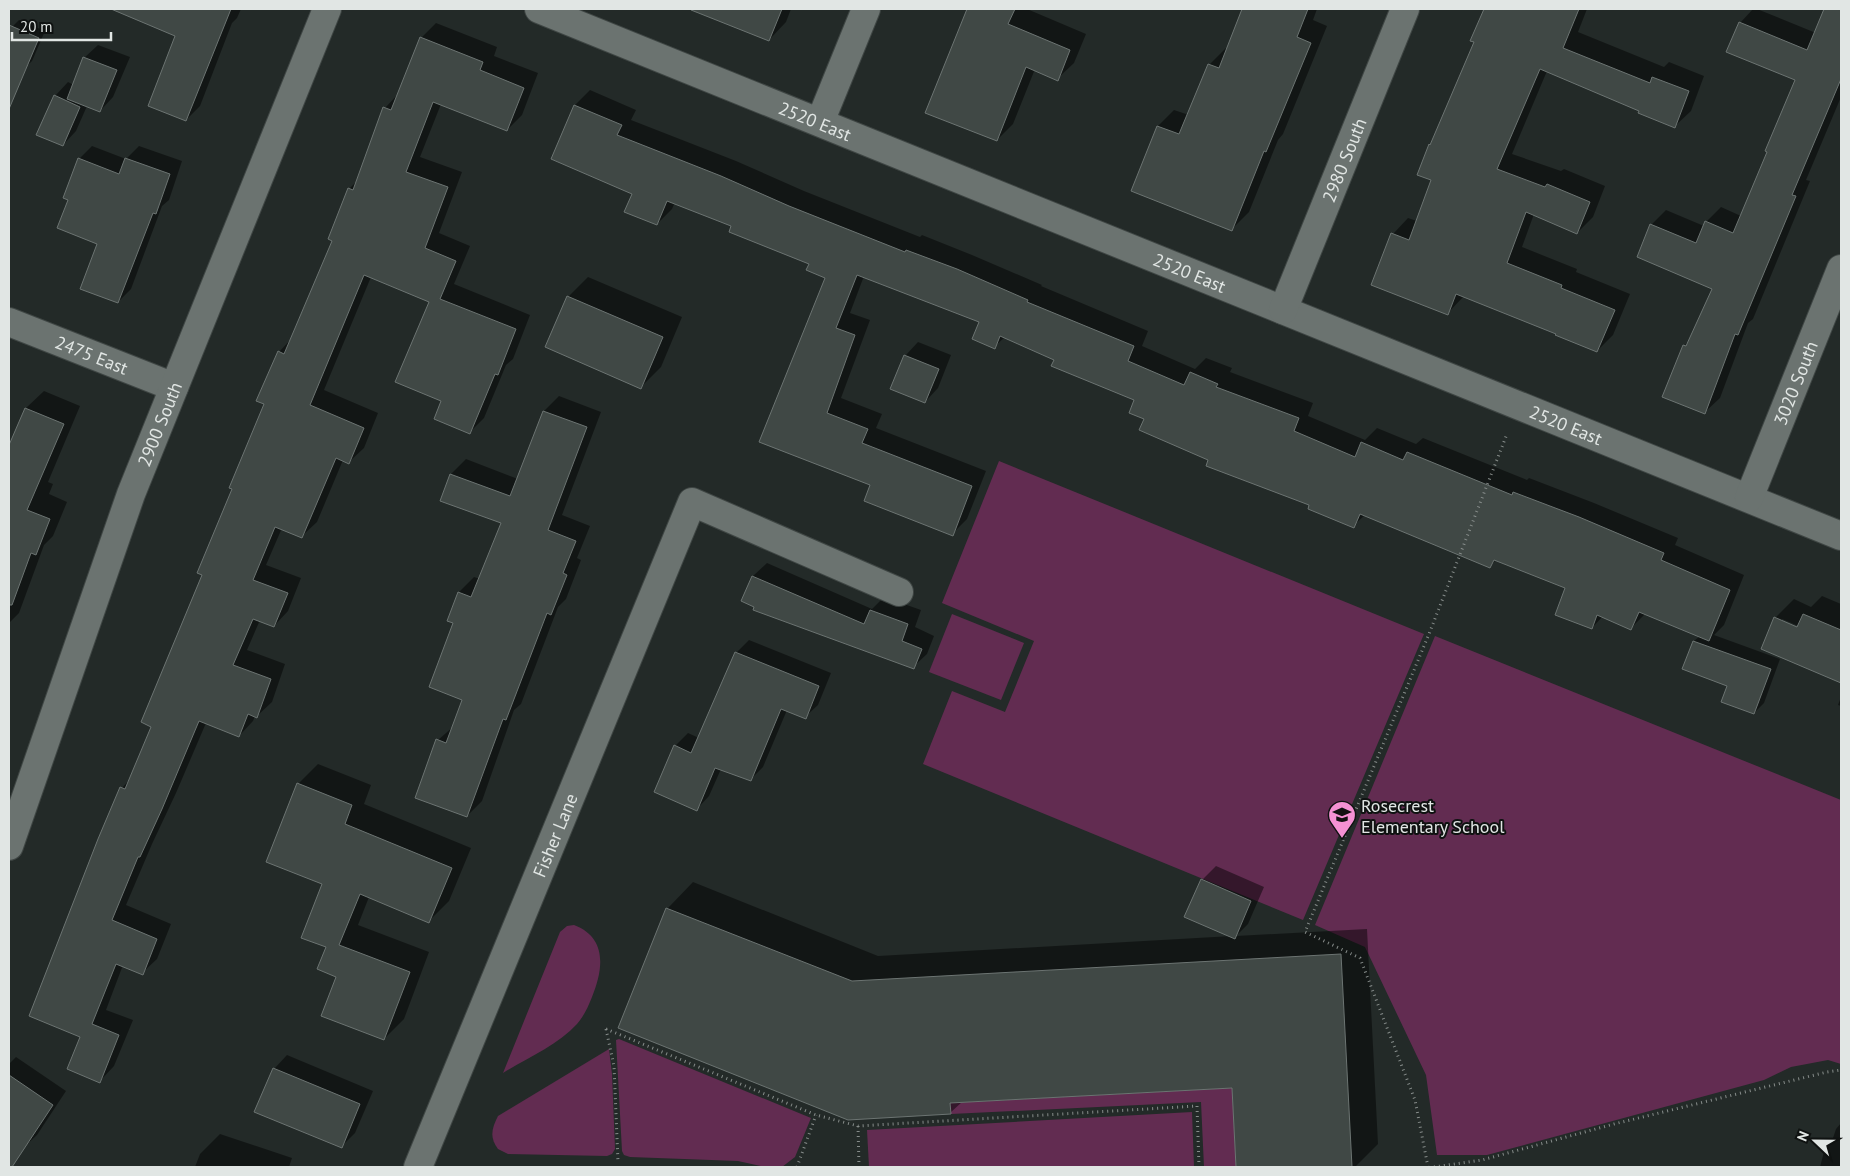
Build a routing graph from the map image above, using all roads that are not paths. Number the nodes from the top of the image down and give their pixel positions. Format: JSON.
{"nodes":[{"id":1,"x":327,"y":9,"type":"edge"},
{"id":2,"x":539,"y":9,"type":"edge"},
{"id":3,"x":866,"y":9,"type":"edge"},
{"id":4,"x":1404,"y":9,"type":"edge"},
{"id":5,"x":820,"y":122,"type":"junction"},
{"id":6,"x":1841,"y":269,"type":"edge"},
{"id":7,"x":1283,"y":310,"type":"junction"},
{"id":8,"x":9,"y":322,"type":"edge"},
{"id":9,"x":174,"y":387,"type":"junction"},
{"id":10,"x":1748,"y":498,"type":"junction"},
{"id":11,"x":1841,"y":536,"type":"edge"},
{"id":12,"x":899,"y":592,"type":"dead end"},
{"id":13,"x":9,"y":846,"type":"edge"},
{"id":14,"x":418,"y":1167,"type":"edge"}],
"edges":[{"from":1,"to":9,"type":"street","name":"2900 South"},
{"from":2,"to":5,"type":"street","name":"2520 East"},
{"from":3,"to":5,"type":"street"},
{"from":4,"to":7,"type":"street","name":"2980 South"},
{"from":5,"to":7,"type":"street","name":"2520 East"},
{"from":6,"to":10,"type":"street","name":"3020 South"},
{"from":7,"to":10,"type":"street","name":"2520 East"},
{"from":8,"to":9,"type":"street","name":"2475 East"},
{"from":9,"to":13,"type":"street","name":"2900 South"},
{"from":10,"to":11,"type":"street","name":"2520 East"},
{"from":12,"to":14,"type":"street","name":"Fisher Lane"}]}
